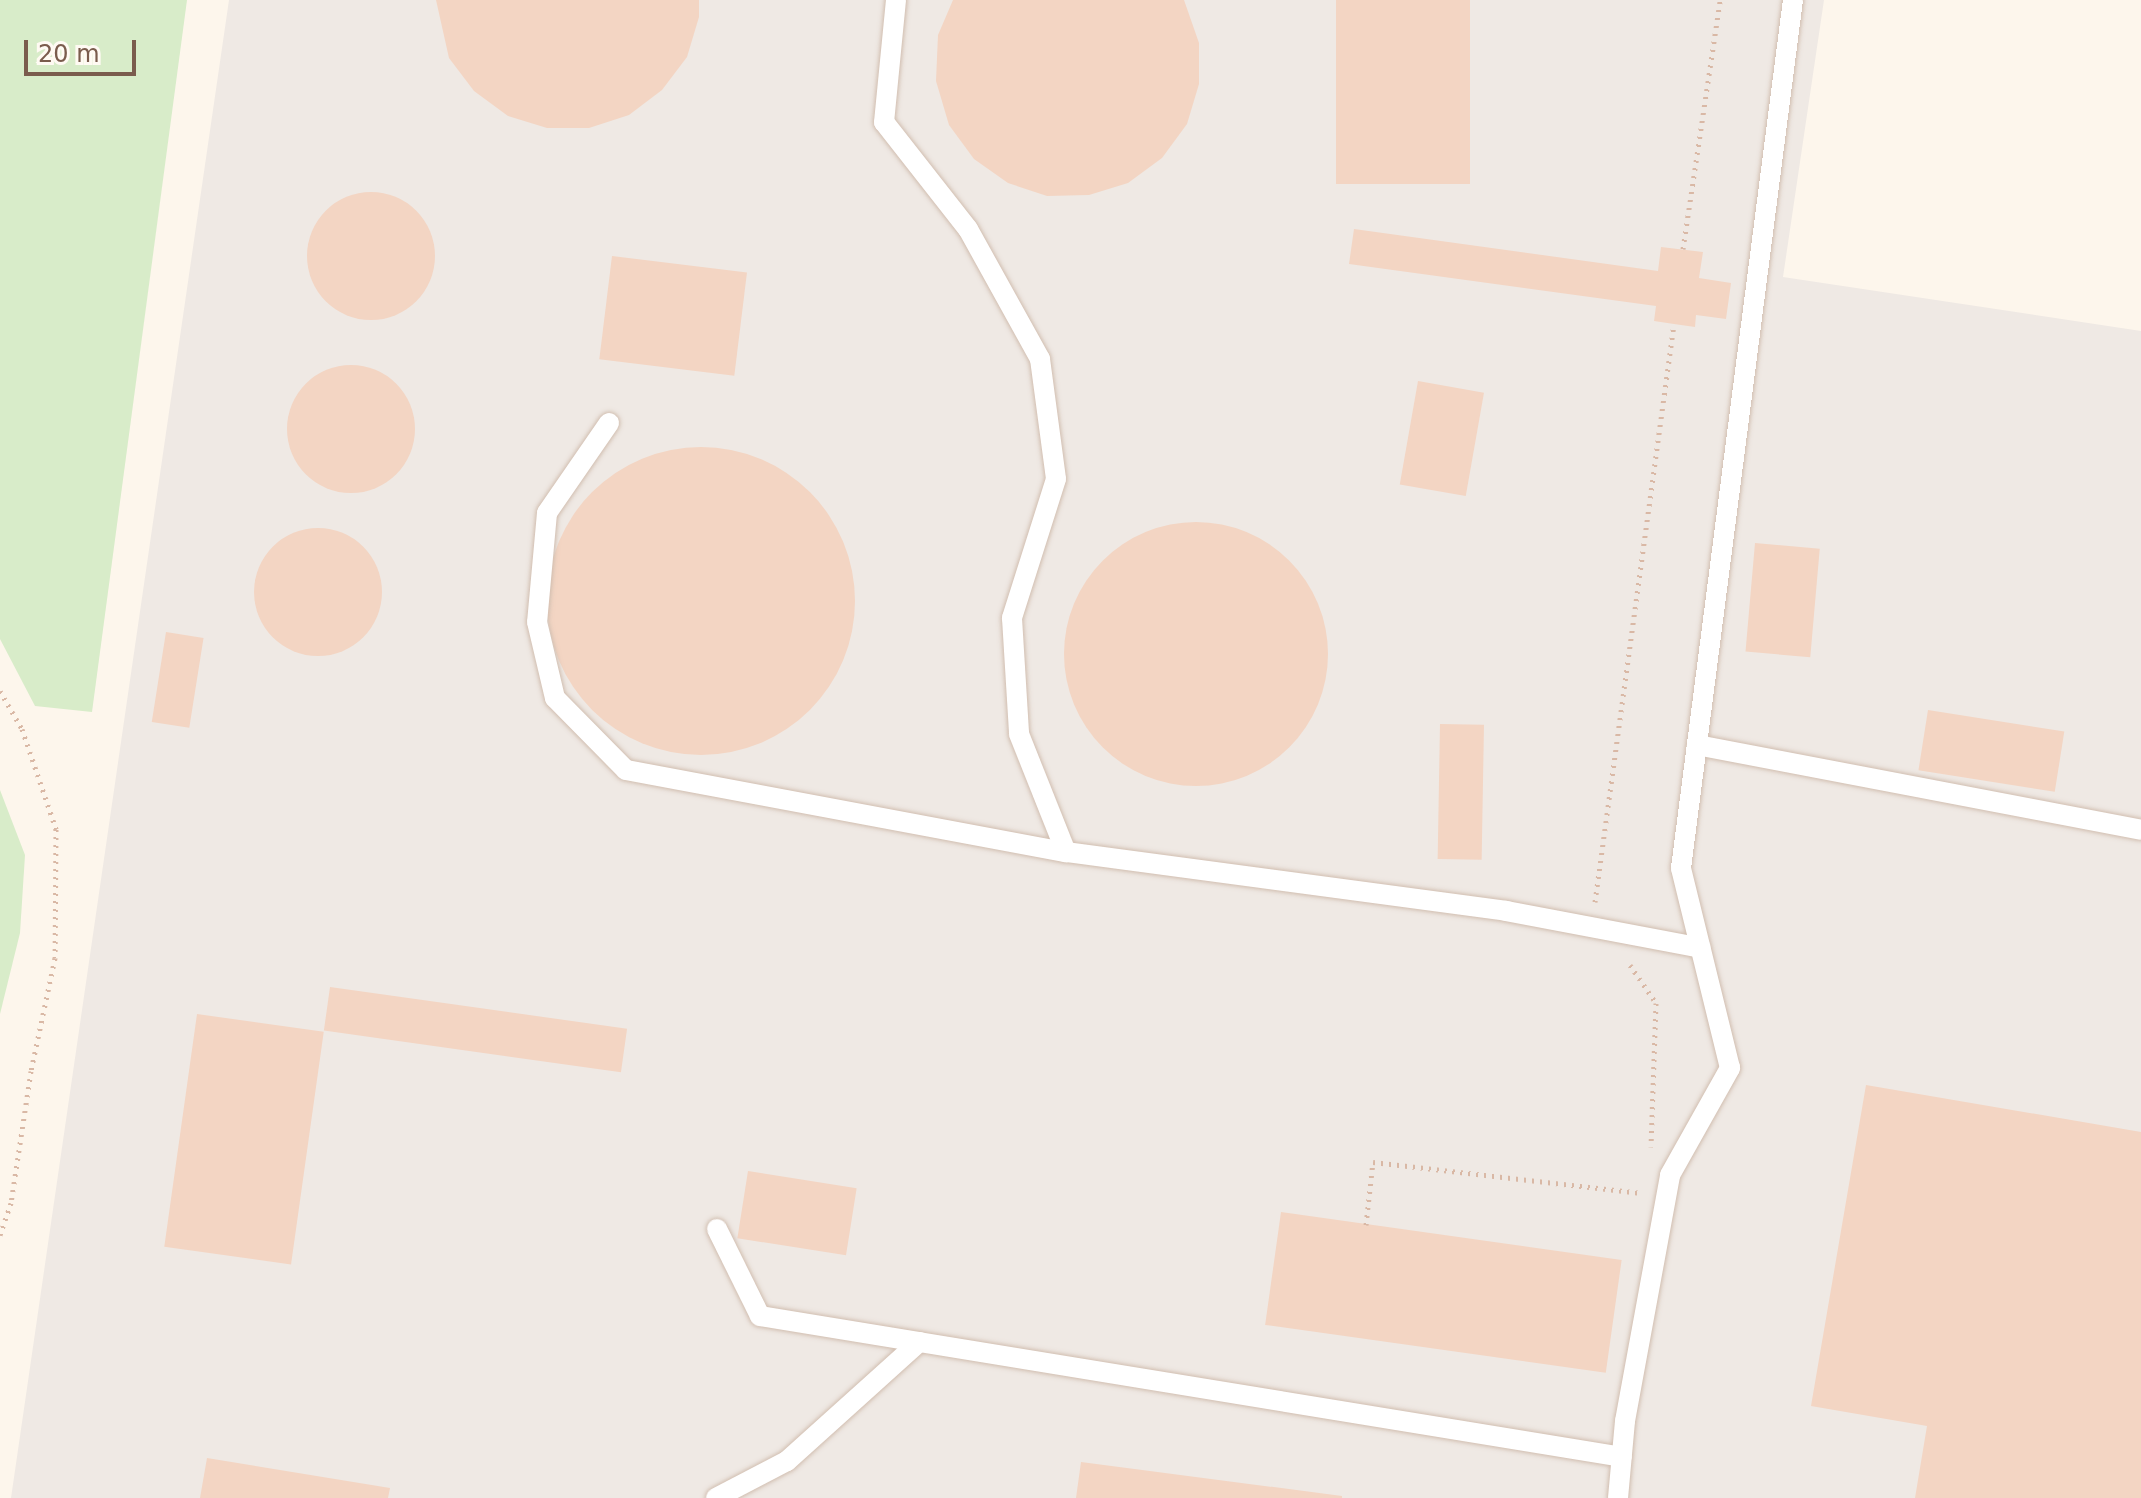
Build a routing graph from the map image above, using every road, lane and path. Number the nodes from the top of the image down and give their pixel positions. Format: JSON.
{"nodes":[{"id":1,"x":896,"y":0,"type":"edge"},
{"id":2,"x":1720,"y":0,"type":"edge"},
{"id":3,"x":1793,"y":0,"type":"edge"},
{"id":4,"x":1683,"y":249,"type":"dead end"},
{"id":5,"x":1674,"y":324,"type":"dead end"},
{"id":6,"x":609,"y":423,"type":"dead end"},
{"id":7,"x":0,"y":691,"type":"edge"},
{"id":8,"x":1697,"y":745,"type":"junction"},
{"id":9,"x":2141,"y":830,"type":"edge"},
{"id":10,"x":1066,"y":852,"type":"junction"},
{"id":11,"x":1607,"y":930,"type":"junction"},
{"id":12,"x":1701,"y":948,"type":"junction"},
{"id":13,"x":1650,"y":1162,"type":"dead end"},
{"id":14,"x":1649,"y":1194,"type":"dead end"},
{"id":15,"x":1366,"y":1225,"type":"dead end"},
{"id":16,"x":717,"y":1229,"type":"dead end"},
{"id":17,"x":0,"y":1235,"type":"edge"},
{"id":18,"x":919,"y":1342,"type":"junction"},
{"id":19,"x":1622,"y":1457,"type":"junction"},
{"id":20,"x":716,"y":1498,"type":"edge"},
{"id":21,"x":1618,"y":1498,"type":"edge"}],
"edges":[{"from":1,"to":10,"type":"lane"},
{"from":2,"to":4,"type":"path"},
{"from":3,"to":8,"type":"lane"},
{"from":5,"to":11,"type":"path"},
{"from":6,"to":10,"type":"lane"},
{"from":7,"to":17,"type":"path"},
{"from":8,"to":9,"type":"lane"},
{"from":8,"to":12,"type":"lane"},
{"from":10,"to":11,"type":"lane"},
{"from":11,"to":12,"type":"lane"},
{"from":11,"to":13,"type":"path"},
{"from":12,"to":19,"type":"lane"},
{"from":14,"to":15,"type":"path"},
{"from":16,"to":18,"type":"lane"},
{"from":18,"to":19,"type":"lane"},
{"from":18,"to":20,"type":"lane"},
{"from":19,"to":21,"type":"lane"}]}
